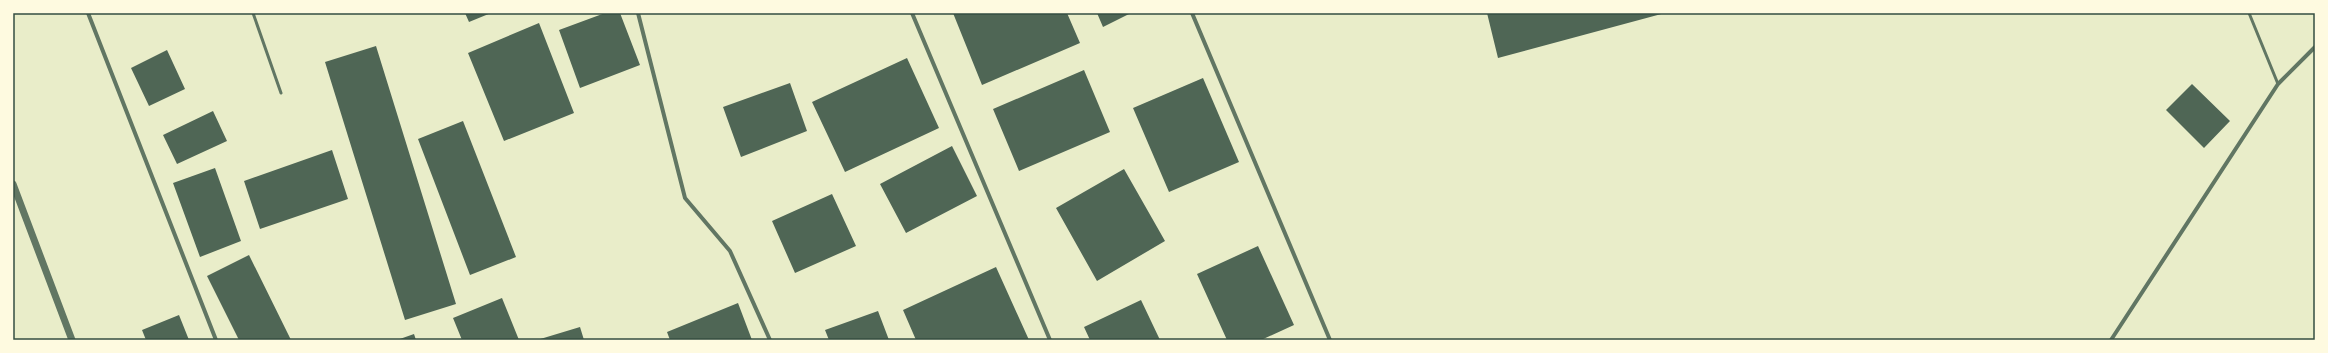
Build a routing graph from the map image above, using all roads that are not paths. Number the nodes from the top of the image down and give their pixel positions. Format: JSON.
{"nodes":[{"id":1,"x":88,"y":13,"type":"edge"},
{"id":2,"x":253,"y":13,"type":"edge"},
{"id":3,"x":638,"y":13,"type":"edge"},
{"id":4,"x":912,"y":13,"type":"edge"},
{"id":5,"x":1192,"y":13,"type":"edge"},
{"id":6,"x":2249,"y":13,"type":"edge"},
{"id":7,"x":2315,"y":47,"type":"edge"},
{"id":8,"x":2278,"y":84,"type":"junction"},
{"id":9,"x":281,"y":93,"type":"dead end"},
{"id":10,"x":13,"y":184,"type":"edge"},
{"id":11,"x":72,"y":340,"type":"edge"},
{"id":12,"x":216,"y":340,"type":"edge"},
{"id":13,"x":770,"y":340,"type":"edge"},
{"id":14,"x":1050,"y":340,"type":"edge"},
{"id":15,"x":1330,"y":340,"type":"edge"},
{"id":16,"x":2111,"y":340,"type":"edge"}],
"edges":[{"from":1,"to":12,"type":"street"},
{"from":2,"to":9,"type":"lane"},
{"from":3,"to":13,"type":"street"},
{"from":4,"to":14,"type":"street"},
{"from":5,"to":15,"type":"street"},
{"from":6,"to":8,"type":"lane"},
{"from":7,"to":8,"type":"street"},
{"from":8,"to":16,"type":"street"},
{"from":10,"to":11,"type":"street"}]}
